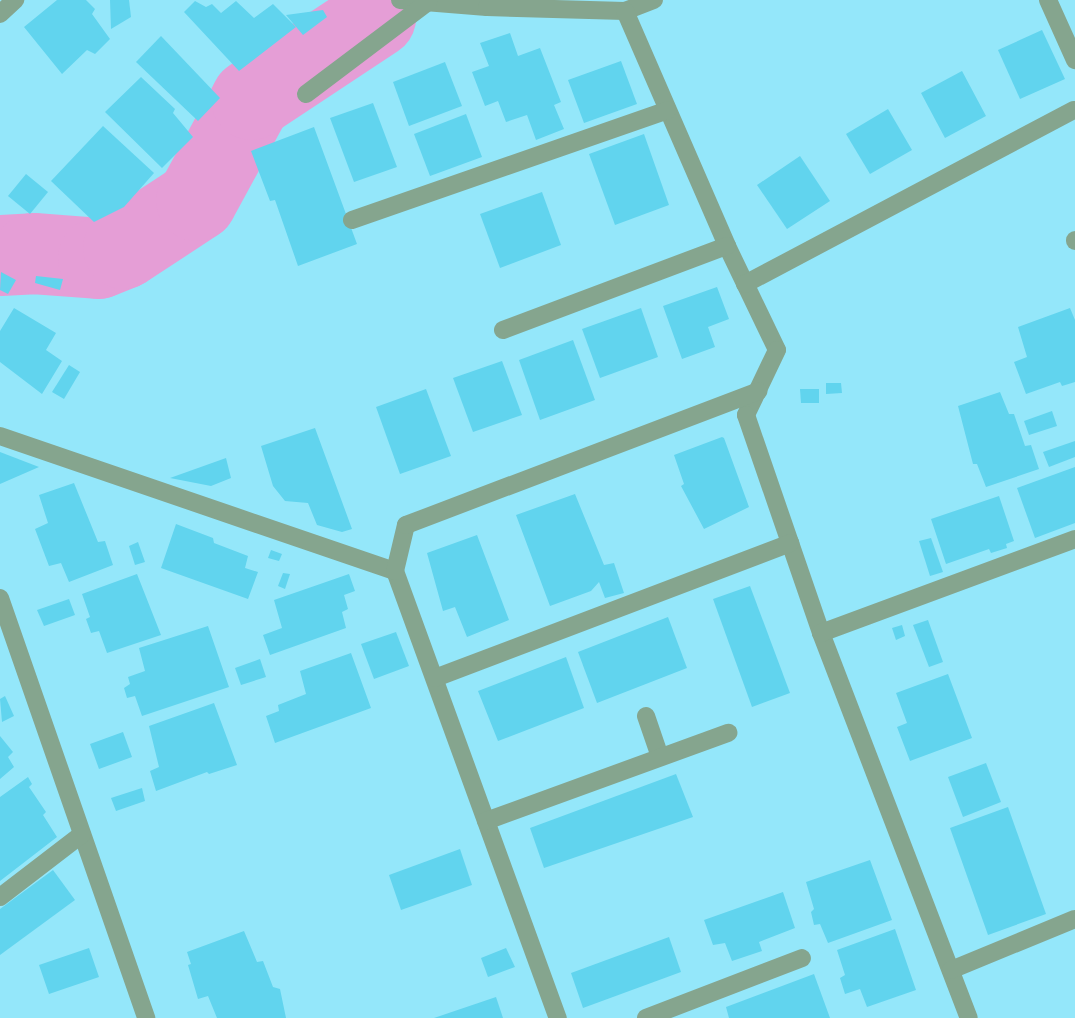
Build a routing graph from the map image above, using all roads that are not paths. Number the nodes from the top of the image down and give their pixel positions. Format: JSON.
{"nodes":[{"id":1,"x":15,"y":0,"type":"edge"},
{"id":2,"x":400,"y":0,"type":"edge"},
{"id":3,"x":654,"y":0,"type":"edge"},
{"id":4,"x":1048,"y":0,"type":"edge"},
{"id":5,"x":428,"y":2,"type":"junction"},
{"id":6,"x":487,"y":4,"type":"edge"},
{"id":7,"x":625,"y":11,"type":"junction"},
{"id":8,"x":0,"y":14,"type":"edge"},
{"id":9,"x":1075,"y":60,"type":"edge"},
{"id":10,"x":306,"y":94,"type":"dead end"},
{"id":11,"x":667,"y":110,"type":"junction"},
{"id":12,"x":1074,"y":110,"type":"edge"},
{"id":13,"x":352,"y":220,"type":"dead end"},
{"id":14,"x":727,"y":246,"type":"junction"},
{"id":15,"x":745,"y":284,"type":"junction"},
{"id":16,"x":503,"y":330,"type":"dead end"},
{"id":17,"x":758,"y":391,"type":"junction"},
{"id":18,"x":0,"y":436,"type":"edge"},
{"id":19,"x":1075,"y":538,"type":"edge"},
{"id":20,"x":790,"y":543,"type":"junction"},
{"id":21,"x":395,"y":571,"type":"junction"},
{"id":22,"x":0,"y":598,"type":"edge"},
{"id":23,"x":821,"y":633,"type":"junction"},
{"id":24,"x":435,"y":678,"type":"junction"},
{"id":25,"x":646,"y":716,"type":"dead end"},
{"id":26,"x":728,"y":733,"type":"dead end"},
{"id":27,"x":660,"y":758,"type":"junction"},
{"id":28,"x":486,"y":821,"type":"junction"},
{"id":29,"x":82,"y":834,"type":"junction"},
{"id":30,"x":0,"y":897,"type":"edge"},
{"id":31,"x":1075,"y":919,"type":"edge"},
{"id":32,"x":802,"y":958,"type":"dead end"},
{"id":33,"x":951,"y":970,"type":"junction"},
{"id":34,"x":146,"y":1018,"type":"edge"},
{"id":35,"x":558,"y":1018,"type":"edge"},
{"id":36,"x":646,"y":1018,"type":"edge"},
{"id":37,"x":969,"y":1018,"type":"edge"}],
"edges":[{"from":1,"to":8,"type":"street"},
{"from":2,"to":5,"type":"street"},
{"from":3,"to":7,"type":"street"},
{"from":4,"to":9,"type":"street"},
{"from":5,"to":6,"type":"street"},
{"from":5,"to":10,"type":"street"},
{"from":6,"to":7,"type":"street"},
{"from":7,"to":11,"type":"street"},
{"from":11,"to":13,"type":"street"},
{"from":11,"to":14,"type":"street"},
{"from":12,"to":15,"type":"street"},
{"from":14,"to":15,"type":"street"},
{"from":14,"to":16,"type":"street"},
{"from":15,"to":17,"type":"street"},
{"from":17,"to":20,"type":"street"},
{"from":17,"to":21,"type":"street"},
{"from":18,"to":21,"type":"street"},
{"from":19,"to":23,"type":"street"},
{"from":20,"to":23,"type":"street"},
{"from":20,"to":24,"type":"street"},
{"from":21,"to":24,"type":"street"},
{"from":22,"to":29,"type":"street"},
{"from":23,"to":33,"type":"street"},
{"from":24,"to":28,"type":"street"},
{"from":25,"to":27,"type":"street"},
{"from":26,"to":27,"type":"street"},
{"from":27,"to":28,"type":"street"},
{"from":28,"to":35,"type":"street"},
{"from":29,"to":30,"type":"street"},
{"from":29,"to":34,"type":"street"},
{"from":31,"to":33,"type":"street"},
{"from":32,"to":36,"type":"street"},
{"from":33,"to":37,"type":"street"}]}
